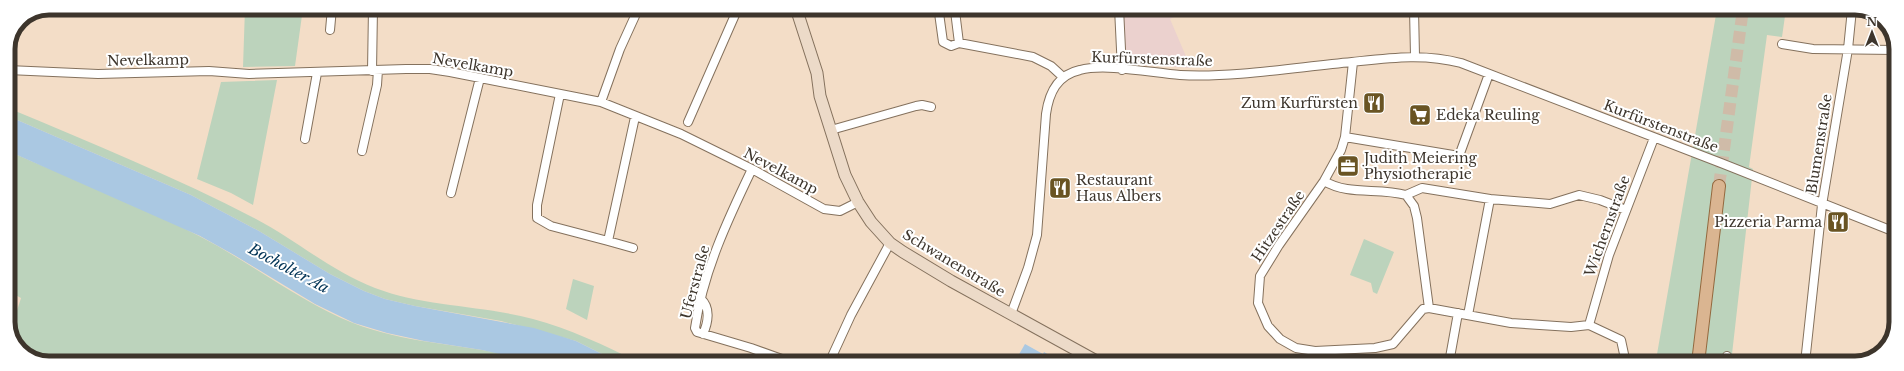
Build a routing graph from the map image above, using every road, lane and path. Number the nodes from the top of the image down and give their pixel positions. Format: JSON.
{"nodes":[{"id":1,"x":331,"y":15,"type":"edge"},
{"id":2,"x":373,"y":15,"type":"edge"},
{"id":3,"x":635,"y":15,"type":"edge"},
{"id":4,"x":735,"y":15,"type":"edge"},
{"id":5,"x":798,"y":15,"type":"edge"},
{"id":6,"x":939,"y":15,"type":"edge"},
{"id":7,"x":956,"y":15,"type":"edge"},
{"id":8,"x":1119,"y":15,"type":"edge"},
{"id":9,"x":1414,"y":15,"type":"edge"},
{"id":10,"x":1851,"y":15,"type":"edge"},
{"id":11,"x":330,"y":30,"type":"dead end"},
{"id":12,"x":959,"y":43,"type":"junction"},
{"id":13,"x":1782,"y":44,"type":"dead end"},
{"id":14,"x":1848,"y":49,"type":"junction"},
{"id":15,"x":1889,"y":50,"type":"edge"},
{"id":16,"x":1415,"y":56,"type":"junction"},
{"id":17,"x":1353,"y":62,"type":"junction"},
{"id":18,"x":15,"y":70,"type":"edge"},
{"id":19,"x":375,"y":70,"type":"junction"},
{"id":20,"x":1122,"y":70,"type":"junction"},
{"id":21,"x":317,"y":73,"type":"junction"},
{"id":22,"x":1489,"y":74,"type":"junction"},
{"id":23,"x":480,"y":78,"type":"junction"},
{"id":24,"x":1063,"y":78,"type":"junction"},
{"id":25,"x":560,"y":94,"type":"junction"},
{"id":26,"x":601,"y":102,"type":"junction"},
{"id":27,"x":931,"y":107,"type":"dead end"},
{"id":28,"x":635,"y":117,"type":"junction"},
{"id":29,"x":688,"y":122,"type":"dead end"},
{"id":30,"x":831,"y":130,"type":"junction"},
{"id":31,"x":1345,"y":137,"type":"junction"},
{"id":32,"x":1654,"y":138,"type":"junction"},
{"id":33,"x":305,"y":139,"type":"dead end"},
{"id":34,"x":362,"y":151,"type":"dead end"},
{"id":35,"x":752,"y":169,"type":"junction"},
{"id":36,"x":1324,"y":181,"type":"junction"},
{"id":37,"x":1719,"y":186,"type":"tunnel mouth"},
{"id":38,"x":451,"y":194,"type":"dead end"},
{"id":39,"x":1406,"y":195,"type":"junction"},
{"id":40,"x":1490,"y":199,"type":"junction"},
{"id":41,"x":858,"y":202,"type":"junction"},
{"id":42,"x":1822,"y":204,"type":"junction"},
{"id":43,"x":1626,"y":210,"type":"junction"},
{"id":44,"x":1889,"y":230,"type":"edge"},
{"id":45,"x":608,"y":240,"type":"junction"},
{"id":46,"x":890,"y":243,"type":"junction"},
{"id":47,"x":633,"y":248,"type":"dead end"},
{"id":48,"x":1429,"y":308,"type":"junction"},
{"id":49,"x":1011,"y":314,"type":"junction"},
{"id":50,"x":1458,"y":314,"type":"junction"},
{"id":51,"x":1468,"y":315,"type":"junction"},
{"id":52,"x":1589,"y":325,"type":"junction"},
{"id":53,"x":773,"y":356,"type":"edge"},
{"id":54,"x":832,"y":356,"type":"edge"},
{"id":55,"x":1087,"y":356,"type":"edge"},
{"id":56,"x":1450,"y":356,"type":"edge"},
{"id":57,"x":1623,"y":356,"type":"edge"},
{"id":58,"x":1699,"y":356,"type":"edge"},
{"id":59,"x":1806,"y":356,"type":"edge"}],
"edges":[{"from":1,"to":11,"type":"street"},
{"from":2,"to":19,"type":"street"},
{"from":3,"to":26,"type":"street"},
{"from":4,"to":29,"type":"street"},
{"from":5,"to":30,"type":"street","name":"Schwanenstraße"},
{"from":6,"to":12,"type":"street"},
{"from":7,"to":12,"type":"street"},
{"from":8,"to":20,"type":"street"},
{"from":9,"to":16,"type":"street"},
{"from":10,"to":14,"type":"street","name":"Blumenstraße"},
{"from":12,"to":24,"type":"street"},
{"from":13,"to":14,"type":"street"},
{"from":14,"to":15,"type":"street"},
{"from":14,"to":42,"type":"street","name":"Blumenstraße"},
{"from":16,"to":17,"type":"street","name":"Kurfürstenstraße"},
{"from":16,"to":22,"type":"street","name":"Kurfürstenstraße"},
{"from":17,"to":20,"type":"street","name":"Kurfürstenstraße"},
{"from":17,"to":31,"type":"street","name":"Hitzestraße"},
{"from":18,"to":21,"type":"street","name":"Nevelkamp"},
{"from":19,"to":21,"type":"street","name":"Nevelkamp"},
{"from":19,"to":23,"type":"street","name":"Nevelkamp"},
{"from":19,"to":34,"type":"street"},
{"from":20,"to":24,"type":"street","name":"Kurfürstenstraße"},
{"from":21,"to":33,"type":"street"},
{"from":22,"to":31,"type":"street"},
{"from":22,"to":32,"type":"street","name":"Kurfürstenstraße"},
{"from":23,"to":25,"type":"street","name":"Nevelkamp"},
{"from":23,"to":38,"type":"street"},
{"from":24,"to":49,"type":"street","name":"Kurfürstenstraße"},
{"from":25,"to":26,"type":"street","name":"Nevelkamp"},
{"from":25,"to":45,"type":"street"},
{"from":26,"to":28,"type":"street","name":"Nevelkamp"},
{"from":27,"to":30,"type":"street"},
{"from":28,"to":35,"type":"street","name":"Nevelkamp"},
{"from":28,"to":45,"type":"street"},
{"from":30,"to":41,"type":"street","name":"Schwanenstraße"},
{"from":31,"to":36,"type":"street","name":"Hitzestraße"},
{"from":32,"to":42,"type":"street","name":"Kurfürstenstraße"},
{"from":32,"to":43,"type":"street","name":"Wichernstraße"},
{"from":35,"to":41,"type":"street","name":"Nevelkamp"},
{"from":35,"to":53,"type":"street","name":"Uferstraße"},
{"from":36,"to":39,"type":"street"},
{"from":36,"to":48,"type":"street","name":"Hitzestraße"},
{"from":37,"to":58,"type":"main road"},
{"from":39,"to":40,"type":"street"},
{"from":39,"to":48,"type":"street"},
{"from":40,"to":43,"type":"street"},
{"from":40,"to":51,"type":"street"},
{"from":41,"to":46,"type":"street","name":"Schwanenstraße"},
{"from":42,"to":44,"type":"street","name":"Kurfürstenstraße"},
{"from":42,"to":59,"type":"street","name":"Blumenstraße"},
{"from":43,"to":52,"type":"street","name":"Wichernstraße"},
{"from":45,"to":47,"type":"street"},
{"from":46,"to":49,"type":"street","name":"Schwanenstraße"},
{"from":46,"to":54,"type":"street"},
{"from":48,"to":50,"type":"street"},
{"from":49,"to":55,"type":"street","name":"Schwanenstraße"},
{"from":50,"to":51,"type":"street"},
{"from":50,"to":56,"type":"street"},
{"from":51,"to":52,"type":"street"},
{"from":52,"to":57,"type":"street"}]}
